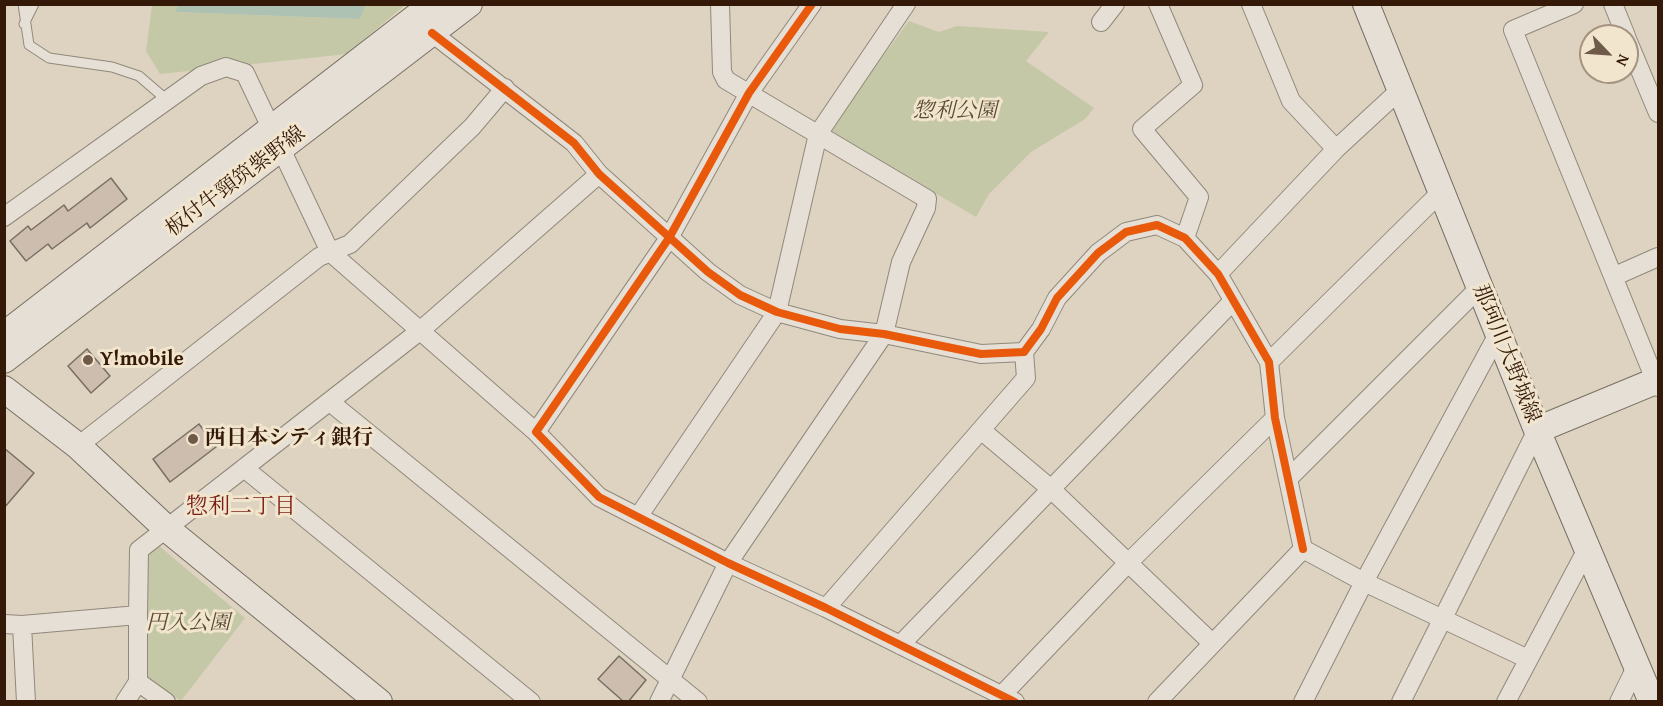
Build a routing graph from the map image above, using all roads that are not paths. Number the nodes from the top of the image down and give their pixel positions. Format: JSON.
{"nodes":[{"id":1,"x":22,"y":4,"type":"edge"},
{"id":2,"x":34,"y":4,"type":"edge"},
{"id":3,"x":433,"y":4,"type":"edge"},
{"id":4,"x":469,"y":4,"type":"edge"},
{"id":5,"x":720,"y":4,"type":"edge"},
{"id":6,"x":812,"y":4,"type":"edge"},
{"id":7,"x":906,"y":4,"type":"edge"},
{"id":8,"x":1116,"y":4,"type":"edge"},
{"id":9,"x":1158,"y":4,"type":"edge"},
{"id":10,"x":1251,"y":4,"type":"edge"},
{"id":11,"x":1574,"y":4,"type":"edge"},
{"id":12,"x":1612,"y":4,"type":"edge"},
{"id":13,"x":1376,"y":9,"type":"edge"},
{"id":14,"x":1101,"y":22,"type":"dead end"},
{"id":15,"x":24,"y":24,"type":"junction"},
{"id":16,"x":1620,"y":24,"type":"edge"},
{"id":17,"x":432,"y":33,"type":"junction"},
{"id":18,"x":1639,"y":67,"type":"edge"},
{"id":19,"x":505,"y":88,"type":"junction"},
{"id":20,"x":1401,"y":89,"type":"junction"},
{"id":21,"x":749,"y":93,"type":"junction"},
{"id":22,"x":168,"y":101,"type":"junction"},
{"id":23,"x":1659,"y":113,"type":"edge"},
{"id":24,"x":818,"y":134,"type":"junction"},
{"id":25,"x":276,"y":138,"type":"junction"},
{"id":26,"x":1336,"y":148,"type":"junction"},
{"id":27,"x":599,"y":174,"type":"junction"},
{"id":28,"x":1441,"y":192,"type":"junction"},
{"id":29,"x":4,"y":217,"type":"edge"},
{"id":30,"x":669,"y":238,"type":"junction"},
{"id":31,"x":1185,"y":238,"type":"junction"},
{"id":32,"x":330,"y":252,"type":"junction"},
{"id":33,"x":1659,"y":257,"type":"edge"},
{"id":34,"x":1218,"y":274,"type":"junction"},
{"id":35,"x":1615,"y":276,"type":"junction"},
{"id":36,"x":1479,"y":288,"type":"junction"},
{"id":37,"x":1233,"y":301,"type":"junction"},
{"id":38,"x":777,"y":312,"type":"junction"},
{"id":39,"x":421,"y":330,"type":"junction"},
{"id":40,"x":4,"y":334,"type":"edge"},
{"id":41,"x":884,"y":334,"type":"junction"},
{"id":42,"x":1498,"y":334,"type":"junction"},
{"id":43,"x":1024,"y":352,"type":"junction"},
{"id":44,"x":4,"y":360,"type":"edge"},
{"id":45,"x":1269,"y":362,"type":"junction"},
{"id":46,"x":1658,"y":382,"type":"edge"},
{"id":47,"x":4,"y":389,"type":"edge"},
{"id":48,"x":330,"y":402,"type":"junction"},
{"id":49,"x":1275,"y":418,"type":"junction"},
{"id":50,"x":981,"y":430,"type":"junction"},
{"id":51,"x":1537,"y":430,"type":"junction"},
{"id":52,"x":536,"y":432,"type":"junction"},
{"id":53,"x":78,"y":446,"type":"junction"},
{"id":54,"x":244,"y":468,"type":"junction"},
{"id":55,"x":1288,"y":479,"type":"junction"},
{"id":56,"x":1051,"y":489,"type":"junction"},
{"id":57,"x":638,"y":517,"type":"junction"},
{"id":58,"x":167,"y":529,"type":"junction"},
{"id":59,"x":1303,"y":549,"type":"junction"},
{"id":60,"x":1586,"y":550,"type":"junction"},
{"id":61,"x":728,"y":563,"type":"junction"},
{"id":62,"x":1127,"y":564,"type":"junction"},
{"id":63,"x":1364,"y":582,"type":"junction"},
{"id":64,"x":826,"y":608,"type":"junction"},
{"id":65,"x":138,"y":615,"type":"junction"},
{"id":66,"x":1442,"y":617,"type":"junction"},
{"id":67,"x":13,"y":625,"type":"edge"},
{"id":68,"x":1212,"y":643,"type":"junction"},
{"id":69,"x":900,"y":645,"type":"junction"},
{"id":70,"x":1528,"y":659,"type":"junction"},
{"id":71,"x":1637,"y":665,"type":"junction"},
{"id":72,"x":670,"y":681,"type":"junction"},
{"id":73,"x":138,"y":682,"type":"junction"},
{"id":74,"x":1006,"y":699,"type":"edge"},
{"id":75,"x":26,"y":702,"type":"edge"},
{"id":76,"x":125,"y":702,"type":"edge"},
{"id":77,"x":166,"y":702,"type":"edge"},
{"id":78,"x":379,"y":702,"type":"edge"},
{"id":79,"x":531,"y":702,"type":"edge"},
{"id":80,"x":659,"y":702,"type":"edge"},
{"id":81,"x":698,"y":702,"type":"edge"},
{"id":82,"x":1157,"y":702,"type":"edge"},
{"id":83,"x":1303,"y":702,"type":"edge"},
{"id":84,"x":1401,"y":702,"type":"edge"},
{"id":85,"x":1506,"y":702,"type":"edge"},
{"id":86,"x":1618,"y":702,"type":"edge"},
{"id":87,"x":1652,"y":702,"type":"edge"}],
"edges":[{"from":1,"to":15,"type":"lane"},
{"from":2,"to":15,"type":"lane"},
{"from":3,"to":25,"type":"main road","name":"板付牛頸筑紫野線"},
{"from":4,"to":17,"type":"main road","name":"板付牛頸筑紫野線"},
{"from":5,"to":21,"type":"street"},
{"from":6,"to":21,"type":"street"},
{"from":7,"to":24,"type":"street"},
{"from":8,"to":14,"type":"street"},
{"from":9,"to":31,"type":"street"},
{"from":10,"to":26,"type":"street"},
{"from":11,"to":35,"type":"street"},
{"from":12,"to":16,"type":"street"},
{"from":13,"to":20,"type":"main road","name":"那珂川大野城線"},
{"from":15,"to":22,"type":"lane"},
{"from":17,"to":19,"type":"street"},
{"from":17,"to":25,"type":"main road","name":"板付牛頸筑紫野線"},
{"from":18,"to":23,"type":"street"},
{"from":19,"to":27,"type":"street"},
{"from":19,"to":32,"type":"street"},
{"from":20,"to":26,"type":"street"},
{"from":20,"to":28,"type":"main road","name":"那珂川大野城線"},
{"from":21,"to":24,"type":"street"},
{"from":21,"to":30,"type":"street"},
{"from":22,"to":25,"type":"street"},
{"from":22,"to":29,"type":"street"},
{"from":24,"to":38,"type":"street"},
{"from":24,"to":41,"type":"street"},
{"from":25,"to":32,"type":"street"},
{"from":25,"to":40,"type":"main road","name":"板付牛頸筑紫野線"},
{"from":25,"to":44,"type":"main road","name":"板付牛頸筑紫野線"},
{"from":26,"to":34,"type":"street"},
{"from":27,"to":30,"type":"street"},
{"from":27,"to":39,"type":"street"},
{"from":28,"to":36,"type":"main road","name":"那珂川大野城線"},
{"from":28,"to":45,"type":"street"},
{"from":30,"to":38,"type":"street"},
{"from":30,"to":52,"type":"street"},
{"from":31,"to":34,"type":"street"},
{"from":31,"to":43,"type":"street"},
{"from":32,"to":39,"type":"street"},
{"from":32,"to":53,"type":"street"},
{"from":33,"to":35,"type":"street"},
{"from":34,"to":37,"type":"street"},
{"from":35,"to":46,"type":"street"},
{"from":36,"to":42,"type":"main road","name":"那珂川大野城線"},
{"from":36,"to":55,"type":"street"},
{"from":37,"to":45,"type":"street"},
{"from":37,"to":56,"type":"street"},
{"from":38,"to":41,"type":"street"},
{"from":38,"to":57,"type":"street"},
{"from":39,"to":48,"type":"street"},
{"from":39,"to":52,"type":"street"},
{"from":41,"to":43,"type":"street"},
{"from":41,"to":61,"type":"street"},
{"from":42,"to":51,"type":"main road","name":"那珂川大野城線"},
{"from":42,"to":63,"type":"street"},
{"from":43,"to":50,"type":"street"},
{"from":45,"to":49,"type":"street"},
{"from":46,"to":51,"type":"main road"},
{"from":47,"to":53,"type":"main road"},
{"from":48,"to":54,"type":"street"},
{"from":48,"to":72,"type":"street"},
{"from":49,"to":55,"type":"street"},
{"from":49,"to":62,"type":"street"},
{"from":50,"to":56,"type":"street"},
{"from":50,"to":64,"type":"street"},
{"from":51,"to":60,"type":"main road","name":"那珂川大野城線"},
{"from":51,"to":66,"type":"street"},
{"from":52,"to":57,"type":"street"},
{"from":53,"to":58,"type":"main road"},
{"from":54,"to":58,"type":"street"},
{"from":54,"to":79,"type":"street"},
{"from":55,"to":59,"type":"street"},
{"from":56,"to":62,"type":"street"},
{"from":56,"to":69,"type":"street"},
{"from":57,"to":61,"type":"street"},
{"from":58,"to":65,"type":"street"},
{"from":58,"to":78,"type":"main road"},
{"from":59,"to":63,"type":"street"},
{"from":59,"to":68,"type":"street"},
{"from":60,"to":70,"type":"street"},
{"from":60,"to":71,"type":"main road","name":"那珂川大野城線"},
{"from":61,"to":64,"type":"street"},
{"from":61,"to":72,"type":"street"},
{"from":62,"to":68,"type":"street"},
{"from":62,"to":74,"type":"street"},
{"from":63,"to":66,"type":"street"},
{"from":63,"to":83,"type":"street"},
{"from":64,"to":69,"type":"street"},
{"from":65,"to":67,"type":"street"},
{"from":65,"to":73,"type":"street"},
{"from":66,"to":70,"type":"street"},
{"from":66,"to":84,"type":"street"},
{"from":67,"to":75,"type":"street"},
{"from":68,"to":82,"type":"street"},
{"from":69,"to":74,"type":"street"},
{"from":70,"to":85,"type":"street"},
{"from":71,"to":86,"type":"street"},
{"from":71,"to":87,"type":"main road","name":"那珂川大野城線"},
{"from":72,"to":80,"type":"street"},
{"from":72,"to":81,"type":"street"},
{"from":73,"to":76,"type":"street"},
{"from":73,"to":77,"type":"street"}]}
